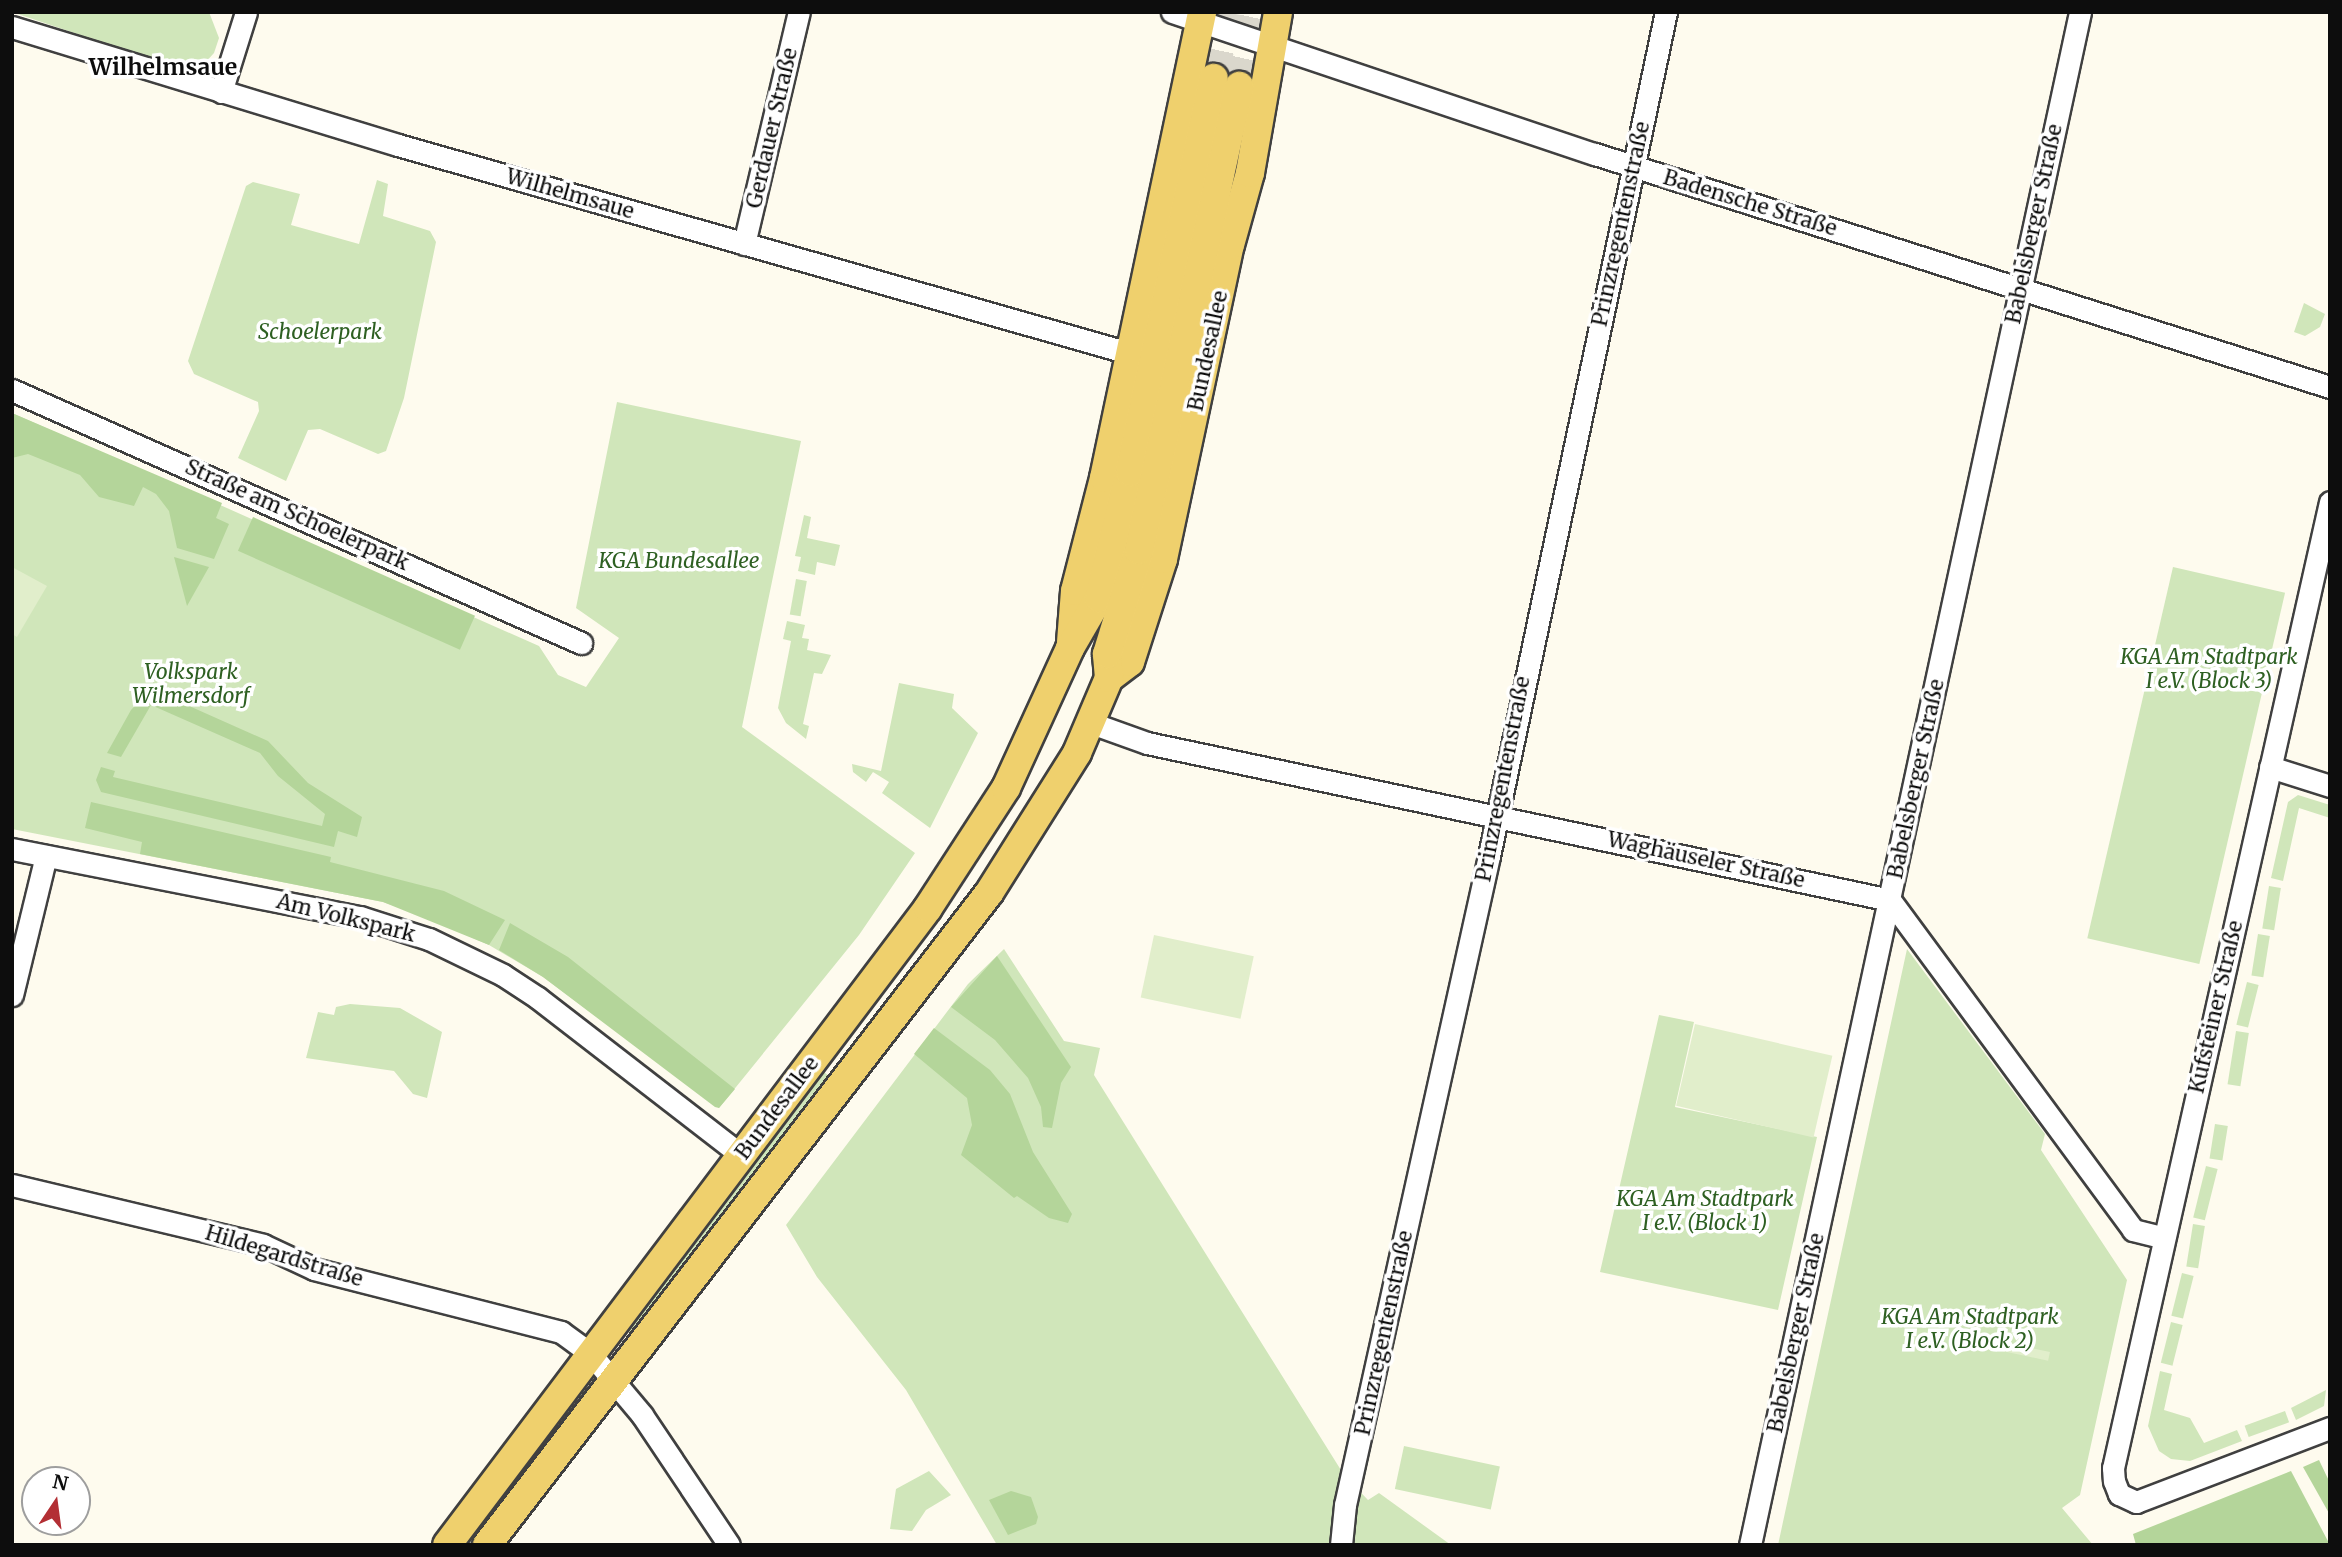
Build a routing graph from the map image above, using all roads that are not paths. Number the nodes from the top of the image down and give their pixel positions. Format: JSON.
{"nodes":[{"id":1,"x":246,"y":12,"type":"edge"},
{"id":2,"x":799,"y":12,"type":"edge"},
{"id":3,"x":1172,"y":12,"type":"edge"},
{"id":4,"x":1278,"y":12,"type":"edge"},
{"id":5,"x":1666,"y":12,"type":"edge"},
{"id":6,"x":2080,"y":12,"type":"edge"},
{"id":7,"x":1201,"y":17,"type":"edge"},
{"id":8,"x":12,"y":27,"type":"edge"},
{"id":9,"x":1273,"y":47,"type":"junction"},
{"id":10,"x":221,"y":92,"type":"junction"},
{"id":11,"x":1633,"y":166,"type":"junction"},
{"id":12,"x":744,"y":244,"type":"junction"},
{"id":13,"x":2021,"y":287,"type":"junction"},
{"id":14,"x":1129,"y":353,"type":"junction"},
{"id":15,"x":2330,"y":387,"type":"edge"},
{"id":16,"x":12,"y":390,"type":"edge"},
{"id":17,"x":2330,"y":502,"type":"edge"},
{"id":18,"x":581,"y":643,"type":"dead end"},
{"id":19,"x":1070,"y":648,"type":"junction"},
{"id":20,"x":1109,"y":678,"type":"junction"},
{"id":21,"x":1091,"y":723,"type":"junction"},
{"id":22,"x":2270,"y":767,"type":"junction"},
{"id":23,"x":2330,"y":786,"type":"edge"},
{"id":24,"x":1496,"y":816,"type":"junction"},
{"id":25,"x":12,"y":849,"type":"edge"},
{"id":26,"x":46,"y":856,"type":"junction"},
{"id":27,"x":1890,"y":900,"type":"junction"},
{"id":28,"x":12,"y":995,"type":"edge"},
{"id":29,"x":741,"y":1155,"type":"junction"},
{"id":30,"x":12,"y":1185,"type":"edge"},
{"id":31,"x":2164,"y":1238,"type":"junction"},
{"id":32,"x":590,"y":1353,"type":"junction"},
{"id":33,"x":616,"y":1382,"type":"junction"},
{"id":34,"x":2330,"y":1428,"type":"edge"},
{"id":35,"x":447,"y":1545,"type":"edge"},
{"id":36,"x":487,"y":1545,"type":"edge"},
{"id":37,"x":729,"y":1545,"type":"edge"},
{"id":38,"x":1341,"y":1545,"type":"edge"},
{"id":39,"x":1751,"y":1545,"type":"edge"}],
"edges":[{"from":1,"to":10,"type":"street"},
{"from":2,"to":12,"type":"street","name":"Gerdauer Straße"},
{"from":3,"to":7,"type":"street","name":"Badensche Straße"},
{"from":4,"to":9,"type":"main road","name":"Bundesallee"},
{"from":5,"to":11,"type":"street","name":"Prinzregentenstraße"},
{"from":6,"to":13,"type":"street","name":"Babelsberger Straße"},
{"from":7,"to":9,"type":"street","name":"Badensche Straße"},
{"from":7,"to":14,"type":"main road","name":"Bundesallee"},
{"from":8,"to":10,"type":"street","name":"Wilhelmsaue"},
{"from":9,"to":11,"type":"street","name":"Badensche Straße"},
{"from":9,"to":20,"type":"main road","name":"Bundesallee"},
{"from":10,"to":12,"type":"street","name":"Wilhelmsaue"},
{"from":11,"to":13,"type":"street","name":"Badensche Straße"},
{"from":11,"to":24,"type":"street","name":"Prinzregentenstraße"},
{"from":12,"to":14,"type":"street","name":"Wilhelmsaue"},
{"from":13,"to":15,"type":"street","name":"Badensche Straße"},
{"from":13,"to":27,"type":"street","name":"Babelsberger Straße"},
{"from":14,"to":19,"type":"main road","name":"Bundesallee"},
{"from":16,"to":18,"type":"street","name":"Straße am Schoelerpark"},
{"from":17,"to":22,"type":"street","name":"Kufsteiner Straße"},
{"from":19,"to":20,"type":"main road","name":"Bundesallee"},
{"from":19,"to":29,"type":"main road","name":"Bundesallee"},
{"from":20,"to":21,"type":"main road","name":"Bundesallee"},
{"from":21,"to":24,"type":"street","name":"Waghäuseler Straße"},
{"from":21,"to":33,"type":"main road","name":"Bundesallee"},
{"from":22,"to":23,"type":"street"},
{"from":22,"to":31,"type":"street","name":"Kufsteiner Straße"},
{"from":24,"to":27,"type":"street","name":"Waghäuseler Straße"},
{"from":24,"to":38,"type":"street","name":"Prinzregentenstraße"},
{"from":25,"to":26,"type":"street","name":"Am Volkspark"},
{"from":26,"to":28,"type":"street"},
{"from":26,"to":29,"type":"street","name":"Am Volkspark"},
{"from":27,"to":31,"type":"street"},
{"from":27,"to":39,"type":"street","name":"Babelsberger Straße"},
{"from":29,"to":32,"type":"main road","name":"Bundesallee"},
{"from":30,"to":32,"type":"street","name":"Hildegardstraße"},
{"from":31,"to":34,"type":"street","name":"Kufsteiner Straße"},
{"from":32,"to":33,"type":"street","name":"Hildegardstraße"},
{"from":32,"to":35,"type":"main road","name":"Bundesallee"},
{"from":33,"to":36,"type":"main road","name":"Bundesallee"},
{"from":33,"to":37,"type":"street","name":"Hildegardstraße"}]}
